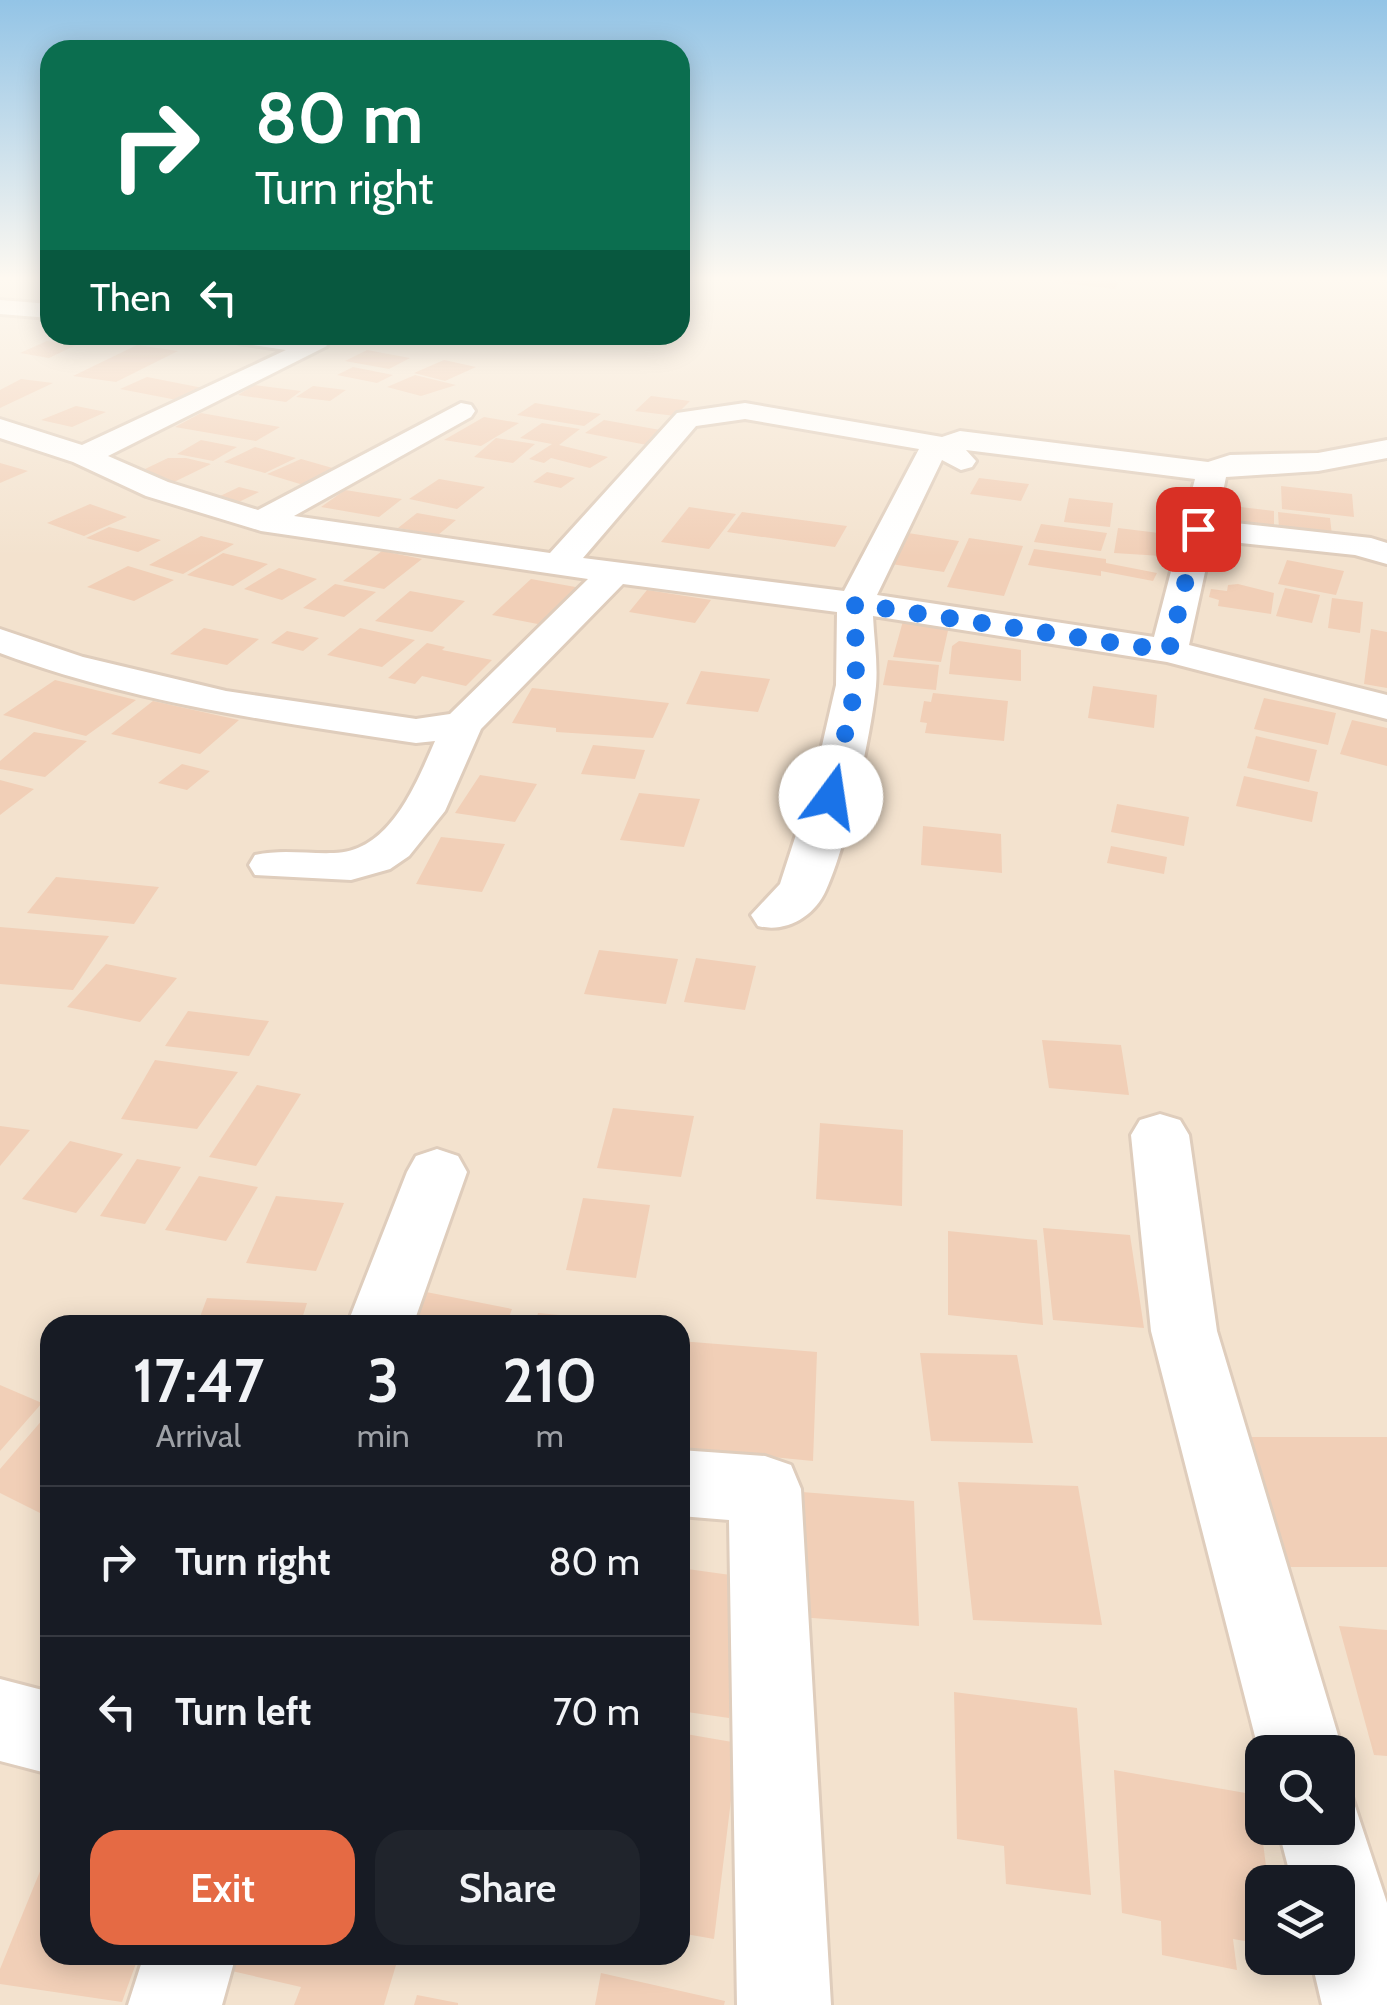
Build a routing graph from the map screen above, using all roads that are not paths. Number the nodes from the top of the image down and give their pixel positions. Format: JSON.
{"nodes":[{"id":1,"x":263,"y":371,"type":"edge"},
{"id":2,"x":462,"y":411,"type":"dead end"},
{"id":3,"x":0,"y":428,"type":"edge"},
{"id":4,"x":945,"y":447,"type":"junction"},
{"id":5,"x":1387,"y":450,"type":"edge"},
{"id":6,"x":84,"y":456,"type":"junction"},
{"id":7,"x":1212,"y":472,"type":"junction"},
{"id":8,"x":973,"y":474,"type":"dead end"},
{"id":9,"x":262,"y":521,"type":"junction"},
{"id":10,"x":1198,"y":529,"type":"junction"},
{"id":11,"x":1387,"y":554,"type":"edge"},
{"id":12,"x":558,"y":566,"type":"junction"},
{"id":13,"x":617,"y":570,"type":"junction"},
{"id":14,"x":855,"y":604,"type":"junction"},
{"id":15,"x":0,"y":640,"type":"edge"},
{"id":16,"x":1169,"y":651,"type":"junction"},
{"id":17,"x":1387,"y":708,"type":"edge"},
{"id":18,"x":462,"y":725,"type":"junction"},
{"id":19,"x":272,"y":865,"type":"dead end"},
{"id":20,"x":775,"y":915,"type":"dead end"},
{"id":21,"x":1160,"y":1135,"type":"dead end"},
{"id":22,"x":437,"y":1172,"type":"dead end"},
{"id":23,"x":384,"y":1315,"type":"edge"},
{"id":24,"x":690,"y":1483,"type":"edge"},
{"id":25,"x":0,"y":1720,"type":"edge"},
{"id":26,"x":40,"y":1730,"type":"edge"},
{"id":27,"x":1296,"y":1735,"type":"edge"},
{"id":28,"x":1355,"y":1952,"type":"edge"},
{"id":29,"x":187,"y":1965,"type":"edge"},
{"id":30,"x":174,"y":2005,"type":"edge"},
{"id":31,"x":784,"y":2005,"type":"edge"},
{"id":32,"x":1369,"y":2005,"type":"edge"}],
"edges":[{"from":1,"to":6,"type":"street"},
{"from":2,"to":9,"type":"street"},
{"from":3,"to":6,"type":"street"},
{"from":4,"to":7,"type":"street"},
{"from":4,"to":8,"type":"street"},
{"from":4,"to":12,"type":"street"},
{"from":4,"to":14,"type":"street"},
{"from":5,"to":7,"type":"street"},
{"from":6,"to":9,"type":"street"},
{"from":7,"to":10,"type":"street"},
{"from":9,"to":12,"type":"street"},
{"from":10,"to":11,"type":"street"},
{"from":10,"to":16,"type":"street"},
{"from":12,"to":13,"type":"street"},
{"from":13,"to":14,"type":"street"},
{"from":13,"to":18,"type":"street"},
{"from":14,"to":16,"type":"street"},
{"from":14,"to":20,"type":"street"},
{"from":15,"to":18,"type":"street"},
{"from":16,"to":17,"type":"street"},
{"from":18,"to":19,"type":"street"},
{"from":21,"to":27,"type":"street"},
{"from":22,"to":23,"type":"street"},
{"from":24,"to":31,"type":"street"},
{"from":25,"to":26,"type":"street"},
{"from":28,"to":32,"type":"street"},
{"from":29,"to":30,"type":"street"}]}
